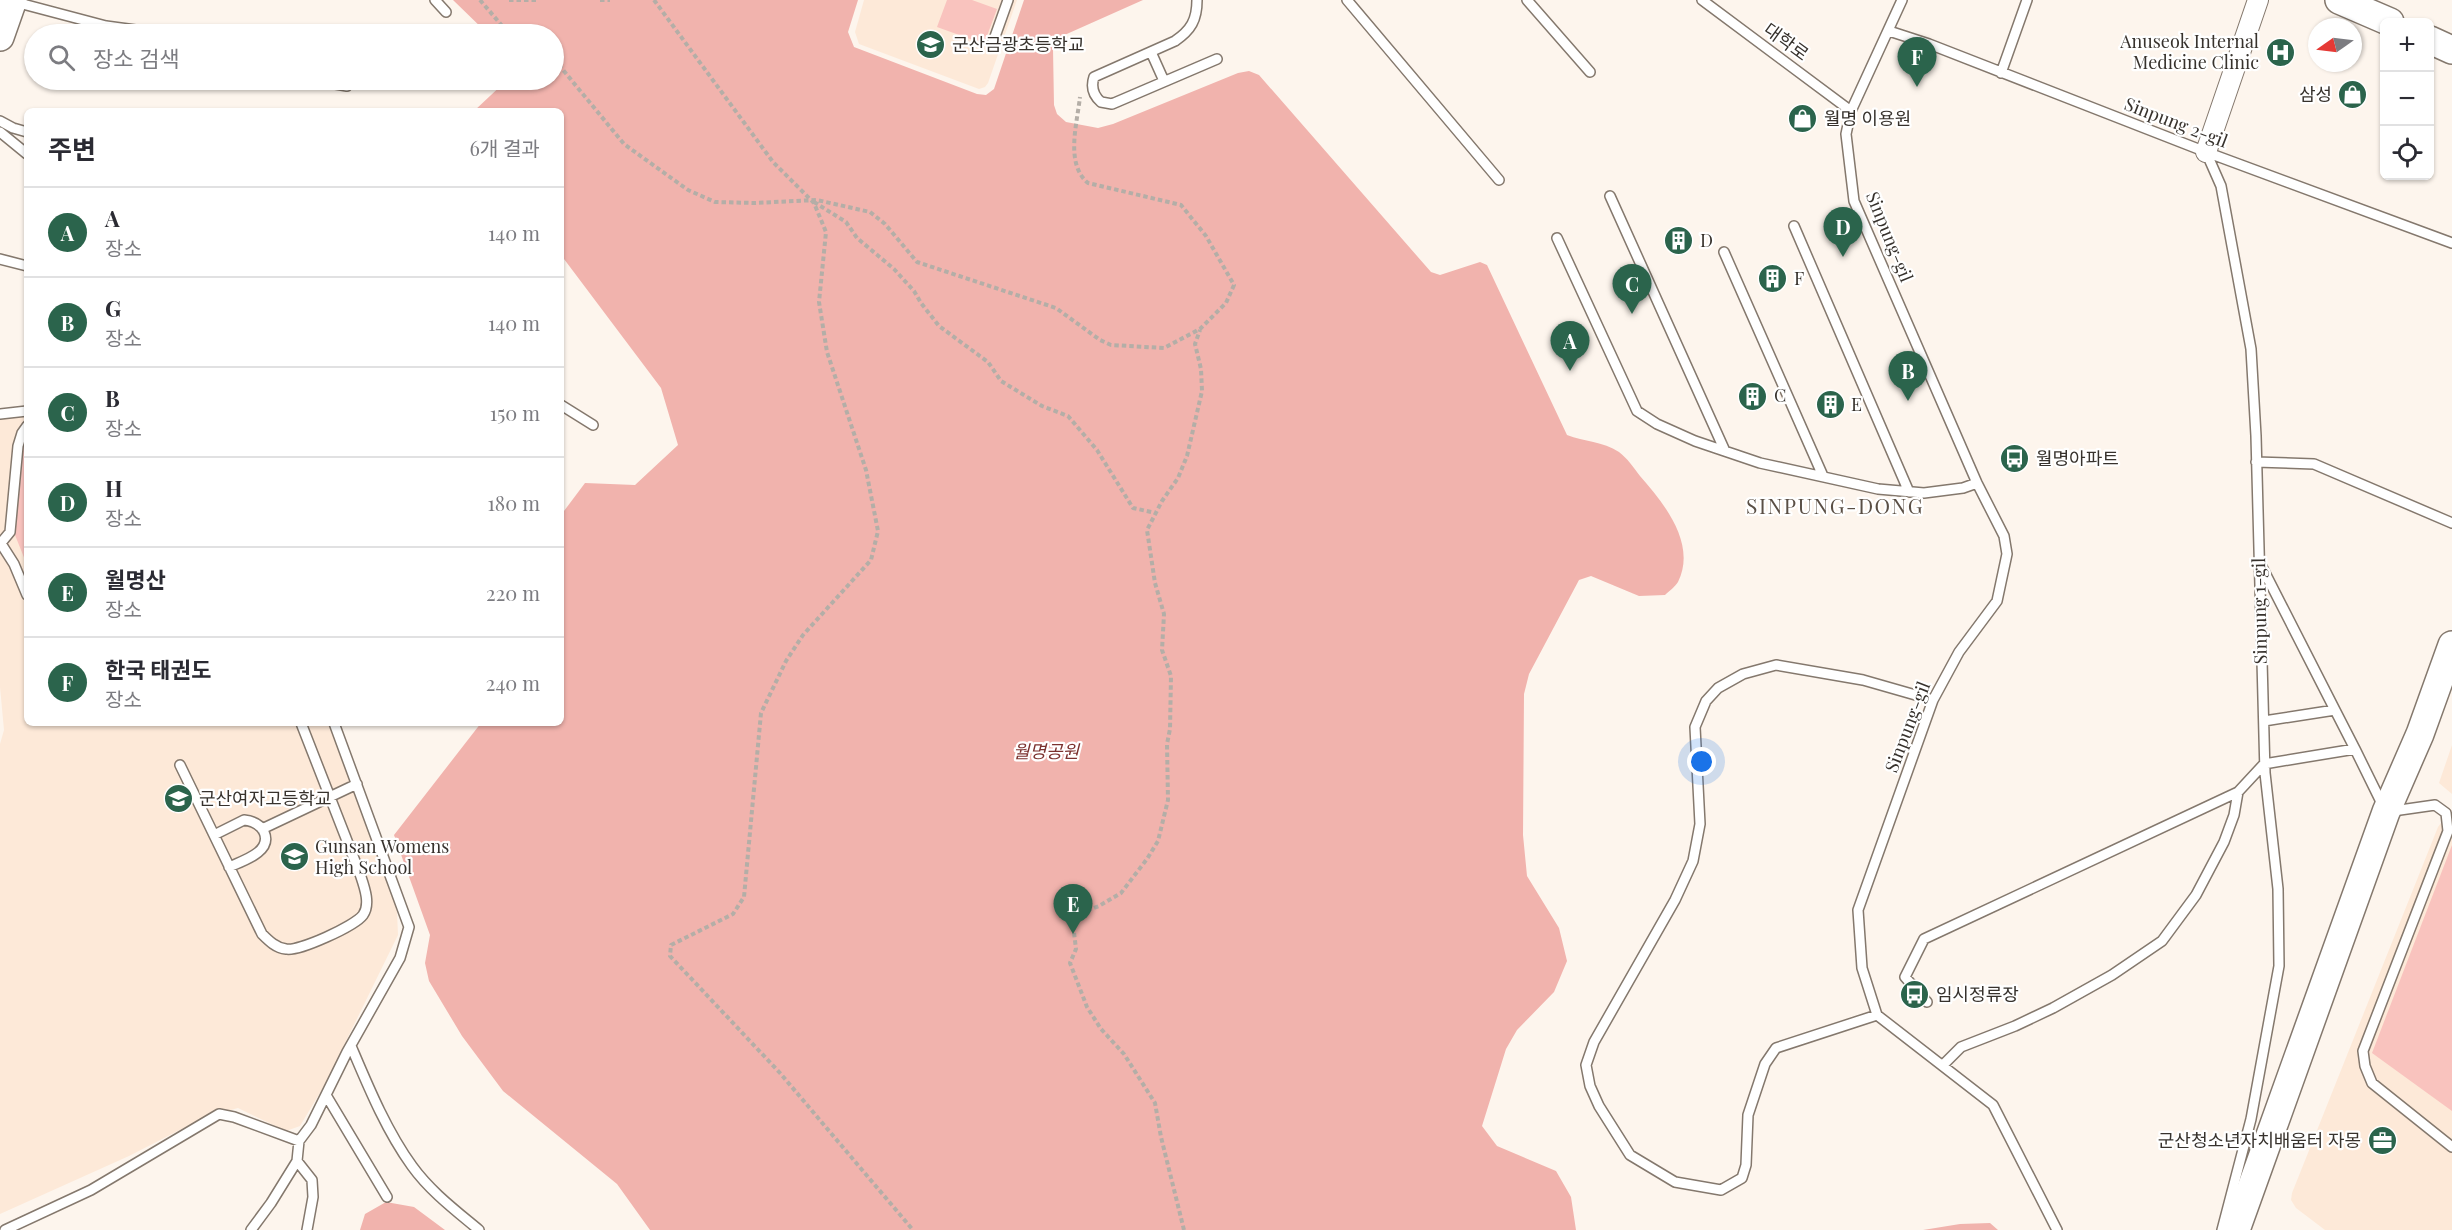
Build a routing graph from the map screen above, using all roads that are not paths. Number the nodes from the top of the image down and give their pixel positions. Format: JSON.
{"nodes":[{"id":1,"x":13,"y":0,"type":"edge"},
{"id":2,"x":435,"y":0,"type":"edge"},
{"id":3,"x":1008,"y":0,"type":"edge"},
{"id":4,"x":1197,"y":0,"type":"edge"},
{"id":5,"x":1347,"y":0,"type":"edge"},
{"id":6,"x":1527,"y":0,"type":"edge"},
{"id":7,"x":1702,"y":0,"type":"edge"},
{"id":8,"x":1902,"y":0,"type":"edge"},
{"id":9,"x":2027,"y":0,"type":"edge"},
{"id":10,"x":2258,"y":0,"type":"edge"},
{"id":11,"x":2339,"y":0,"type":"edge"},
{"id":12,"x":446,"y":12,"type":"dead end"},
{"id":13,"x":2381,"y":18,"type":"edge"},
{"id":14,"x":99,"y":24,"type":"edge"},
{"id":15,"x":1889,"y":31,"type":"junction"},
{"id":16,"x":0,"y":37,"type":"edge"},
{"id":17,"x":2434,"y":42,"type":"edge"},
{"id":18,"x":992,"y":45,"type":"dead end"},
{"id":19,"x":2452,"y":50,"type":"edge"},
{"id":20,"x":1151,"y":52,"type":"junction"},
{"id":21,"x":1217,"y":59,"type":"dead end"},
{"id":22,"x":1590,"y":72,"type":"dead end"},
{"id":23,"x":2001,"y":73,"type":"junction"},
{"id":24,"x":1164,"y":81,"type":"junction"},
{"id":25,"x":1851,"y":111,"type":"junction"},
{"id":26,"x":0,"y":121,"type":"edge"},
{"id":27,"x":24,"y":131,"type":"edge"},
{"id":28,"x":0,"y":132,"type":"edge"},
{"id":29,"x":24,"y":152,"type":"edge"},
{"id":30,"x":2206,"y":152,"type":"junction"},
{"id":31,"x":1499,"y":180,"type":"dead end"},
{"id":32,"x":1610,"y":196,"type":"dead end"},
{"id":33,"x":1794,"y":226,"type":"dead end"},
{"id":34,"x":1557,"y":238,"type":"dead end"},
{"id":35,"x":2452,"y":243,"type":"edge"},
{"id":36,"x":1724,"y":252,"type":"dead end"},
{"id":37,"x":0,"y":260,"type":"edge"},
{"id":38,"x":24,"y":265,"type":"edge"},
{"id":39,"x":564,"y":407,"type":"edge"},
{"id":40,"x":24,"y":411,"type":"edge"},
{"id":41,"x":0,"y":414,"type":"edge"},
{"id":42,"x":593,"y":425,"type":"dead end"},
{"id":43,"x":24,"y":430,"type":"edge"},
{"id":44,"x":1725,"y":451,"type":"junction"},
{"id":45,"x":2256,"y":462,"type":"junction"},
{"id":46,"x":1822,"y":476,"type":"junction"},
{"id":47,"x":1977,"y":483,"type":"junction"},
{"id":48,"x":1909,"y":492,"type":"junction"},
{"id":49,"x":2452,"y":523,"type":"edge"},
{"id":50,"x":1,"y":543,"type":"edge"},
{"id":51,"x":2259,"y":561,"type":"junction"},
{"id":52,"x":24,"y":589,"type":"edge"},
{"id":53,"x":2452,"y":645,"type":"edge"},
{"id":54,"x":1933,"y":700,"type":"junction"},
{"id":55,"x":2335,"y":710,"type":"junction"},
{"id":56,"x":2264,"y":721,"type":"junction"},
{"id":57,"x":302,"y":726,"type":"edge"},
{"id":58,"x":335,"y":726,"type":"edge"},
{"id":59,"x":2355,"y":749,"type":"junction"},
{"id":60,"x":2264,"y":764,"type":"junction"},
{"id":61,"x":180,"y":765,"type":"dead end"},
{"id":62,"x":357,"y":784,"type":"junction"},
{"id":63,"x":2238,"y":792,"type":"junction"},
{"id":64,"x":331,"y":796,"type":"junction"},
{"id":65,"x":2386,"y":812,"type":"junction"},
{"id":66,"x":261,"y":829,"type":"junction"},
{"id":67,"x":214,"y":835,"type":"junction"},
{"id":68,"x":229,"y":867,"type":"junction"},
{"id":69,"x":1927,"y":1002,"type":"dead end"},
{"id":70,"x":1877,"y":1015,"type":"junction"},
{"id":71,"x":351,"y":1046,"type":"junction"},
{"id":72,"x":1943,"y":1065,"type":"junction"},
{"id":73,"x":326,"y":1095,"type":"junction"},
{"id":74,"x":299,"y":1141,"type":"junction"},
{"id":75,"x":2452,"y":1147,"type":"edge"},
{"id":76,"x":297,"y":1161,"type":"junction"},
{"id":77,"x":387,"y":1197,"type":"dead end"},
{"id":78,"x":5,"y":1230,"type":"edge"},
{"id":79,"x":251,"y":1230,"type":"edge"},
{"id":80,"x":307,"y":1230,"type":"edge"},
{"id":81,"x":479,"y":1230,"type":"edge"},
{"id":82,"x":2057,"y":1230,"type":"edge"},
{"id":83,"x":2222,"y":1230,"type":"edge"},
{"id":84,"x":2236,"y":1230,"type":"edge"}],
"edges":[{"from":1,"to":14,"type":"lane"},
{"from":1,"to":16,"type":"street"},
{"from":2,"to":12,"type":"lane"},
{"from":3,"to":18,"type":"lane"},
{"from":4,"to":20,"type":"lane"},
{"from":5,"to":31,"type":"lane"},
{"from":6,"to":22,"type":"lane"},
{"from":7,"to":25,"type":"lane","name":"대학로"},
{"from":8,"to":15,"type":"lane","name":"Sinpung-gil"},
{"from":9,"to":23,"type":"lane"},
{"from":10,"to":30,"type":"street"},
{"from":11,"to":13,"type":"street"},
{"from":15,"to":23,"type":"lane","name":"Sinpung 2-gil"},
{"from":15,"to":25,"type":"lane","name":"Sinpung-gil"},
{"from":17,"to":19,"type":"street"},
{"from":20,"to":24,"type":"lane"},
{"from":20,"to":24,"type":"lane"},
{"from":21,"to":24,"type":"lane"},
{"from":23,"to":30,"type":"lane","name":"Sinpung 2-gil"},
{"from":25,"to":47,"type":"lane","name":"Sinpung-gil"},
{"from":26,"to":27,"type":"lane"},
{"from":28,"to":29,"type":"lane"},
{"from":30,"to":35,"type":"lane","name":"Sinpung 2-gil"},
{"from":30,"to":45,"type":"lane","name":"Sinpung 1-gil"},
{"from":32,"to":44,"type":"lane"},
{"from":33,"to":48,"type":"lane"},
{"from":34,"to":44,"type":"lane"},
{"from":36,"to":46,"type":"lane"},
{"from":37,"to":38,"type":"lane"},
{"from":39,"to":42,"type":"lane"},
{"from":40,"to":41,"type":"lane"},
{"from":43,"to":50,"type":"lane"},
{"from":44,"to":46,"type":"lane"},
{"from":45,"to":49,"type":"lane"},
{"from":45,"to":51,"type":"lane","name":"Sinpung 1-gil"},
{"from":46,"to":48,"type":"lane"},
{"from":47,"to":48,"type":"lane"},
{"from":47,"to":54,"type":"lane","name":"Sinpung-gil"},
{"from":50,"to":52,"type":"lane"},
{"from":51,"to":55,"type":"lane"},
{"from":51,"to":56,"type":"lane","name":"Sinpung 1-gil"},
{"from":53,"to":65,"type":"street"},
{"from":54,"to":70,"type":"lane","name":"Sinpung-gil"},
{"from":54,"to":70,"type":"lane"},
{"from":55,"to":56,"type":"lane"},
{"from":55,"to":59,"type":"lane"},
{"from":56,"to":60,"type":"lane","name":"Sinpung 1-gil"},
{"from":57,"to":64,"type":"lane"},
{"from":58,"to":62,"type":"lane"},
{"from":59,"to":60,"type":"lane"},
{"from":59,"to":65,"type":"lane"},
{"from":60,"to":63,"type":"lane"},
{"from":60,"to":83,"type":"lane","name":"Sinpung 1-gil"},
{"from":61,"to":67,"type":"lane"},
{"from":62,"to":64,"type":"lane"},
{"from":62,"to":71,"type":"lane"},
{"from":63,"to":69,"type":"lane"},
{"from":63,"to":72,"type":"lane"},
{"from":64,"to":66,"type":"lane"},
{"from":64,"to":68,"type":"lane"},
{"from":65,"to":75,"type":"lane"},
{"from":65,"to":84,"type":"street"},
{"from":66,"to":67,"type":"lane"},
{"from":66,"to":68,"type":"lane"},
{"from":67,"to":68,"type":"lane"},
{"from":70,"to":72,"type":"lane"},
{"from":71,"to":73,"type":"lane"},
{"from":71,"to":81,"type":"lane"},
{"from":72,"to":82,"type":"lane"},
{"from":73,"to":74,"type":"lane"},
{"from":73,"to":77,"type":"lane"},
{"from":74,"to":76,"type":"lane"},
{"from":74,"to":78,"type":"lane"},
{"from":76,"to":79,"type":"lane"},
{"from":76,"to":80,"type":"lane"}]}
